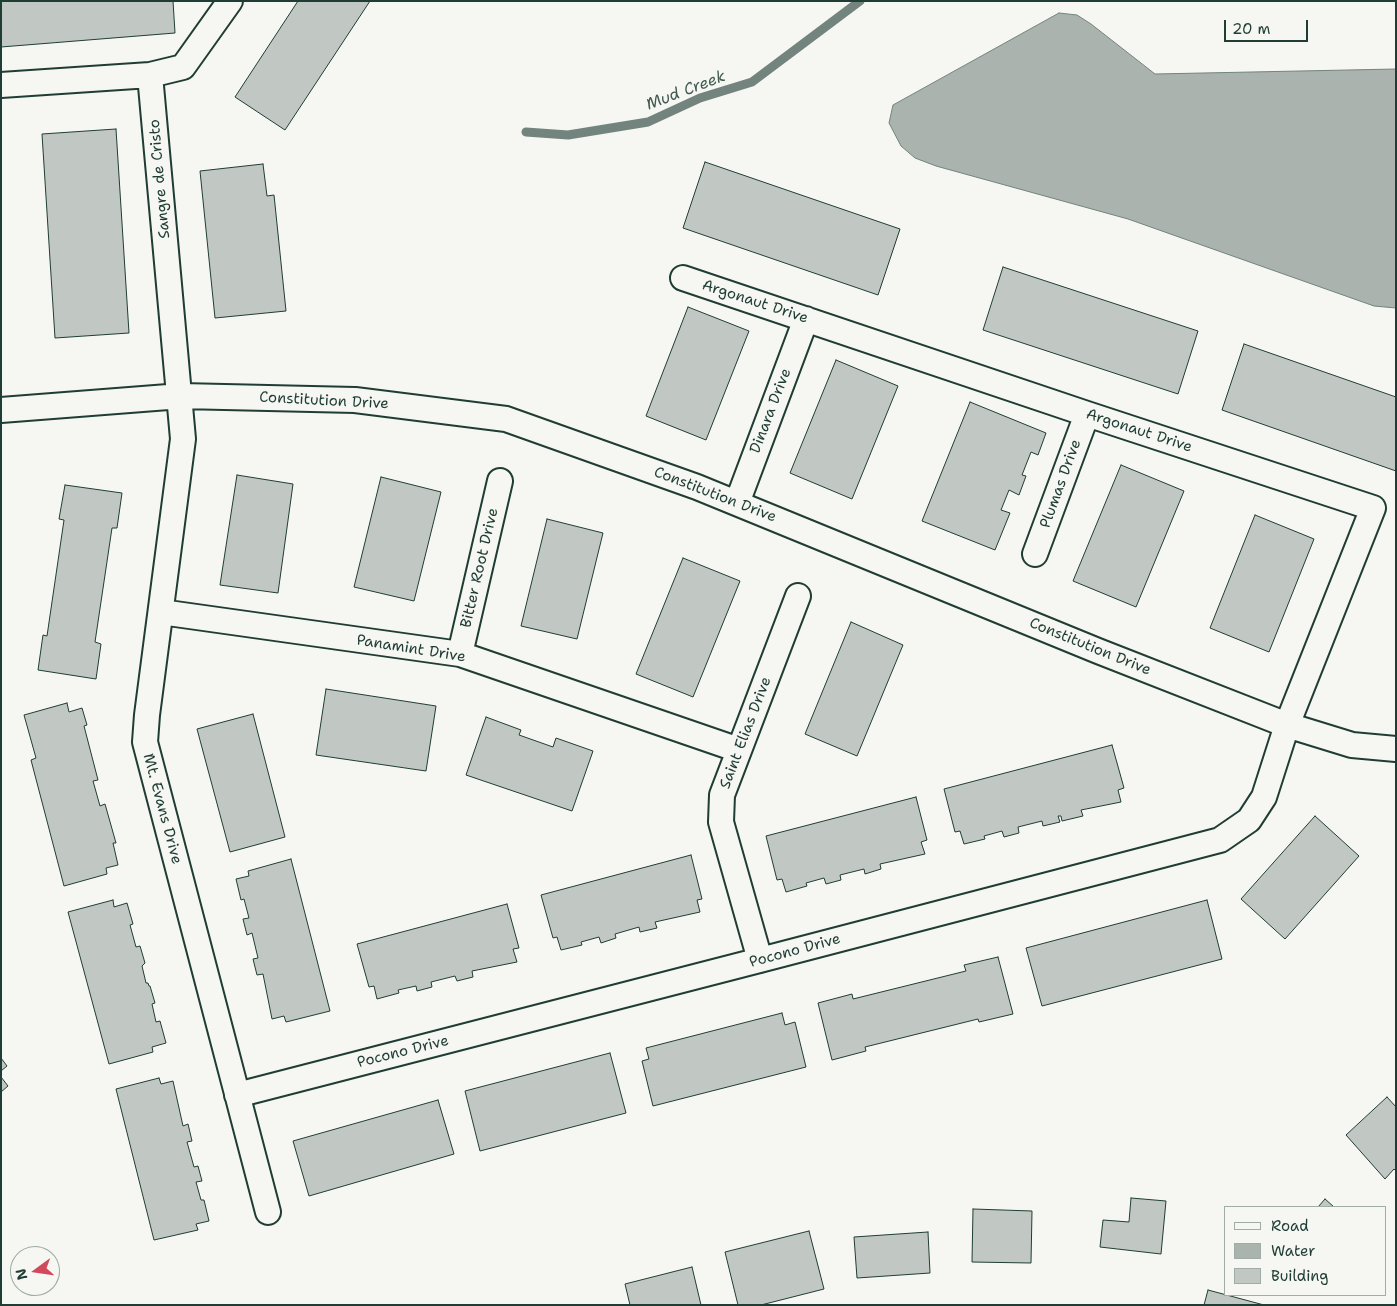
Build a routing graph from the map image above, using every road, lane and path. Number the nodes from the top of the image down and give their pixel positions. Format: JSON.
{"nodes":[{"id":1,"x":230,"y":1,"type":"edge"},
{"id":2,"x":150,"y":75,"type":"junction"},
{"id":3,"x":1,"y":85,"type":"edge"},
{"id":4,"x":683,"y":278,"type":"dead end"},
{"id":5,"x":806,"y":319,"type":"junction"},
{"id":6,"x":181,"y":396,"type":"junction"},
{"id":7,"x":1,"y":410,"type":"edge"},
{"id":8,"x":1087,"y":414,"type":"junction"},
{"id":9,"x":500,"y":481,"type":"dead end"},
{"id":10,"x":737,"y":503,"type":"junction"},
{"id":11,"x":1035,"y":554,"type":"dead end"},
{"id":12,"x":798,"y":596,"type":"dead end"},
{"id":13,"x":161,"y":612,"type":"junction"},
{"id":14,"x":460,"y":654,"type":"junction"},
{"id":15,"x":1287,"y":725,"type":"junction"},
{"id":16,"x":1396,"y":749,"type":"edge"},
{"id":17,"x":738,"y":750,"type":"junction"},
{"id":18,"x":760,"y":960,"type":"junction"},
{"id":19,"x":237,"y":1095,"type":"junction"},
{"id":20,"x":268,"y":1212,"type":"dead end"}],
"edges":[{"from":1,"to":2,"type":"street"},
{"from":2,"to":3,"type":"street"},
{"from":2,"to":6,"type":"street","name":"Sangre de Cristo"},
{"from":4,"to":5,"type":"street","name":"Argonaut Drive"},
{"from":5,"to":8,"type":"street","name":"Argonaut Drive"},
{"from":5,"to":10,"type":"street","name":"Dinara Drive"},
{"from":6,"to":7,"type":"street","name":"Constitution Drive"},
{"from":6,"to":10,"type":"street","name":"Constitution Drive"},
{"from":6,"to":13,"type":"street","name":"Mt. Evans Drive"},
{"from":8,"to":11,"type":"street","name":"Plumas Drive"},
{"from":8,"to":15,"type":"street","name":"Argonaut Drive"},
{"from":9,"to":14,"type":"street","name":"Bitter Root Drive"},
{"from":10,"to":15,"type":"street","name":"Constitution Drive"},
{"from":12,"to":17,"type":"street","name":"Saint Elias Drive"},
{"from":13,"to":14,"type":"street","name":"Panamint Drive"},
{"from":13,"to":19,"type":"street","name":"Mt. Evans Drive"},
{"from":14,"to":17,"type":"street","name":"Panamint Drive"},
{"from":15,"to":16,"type":"street","name":"Constitution Drive"},
{"from":15,"to":18,"type":"street","name":"Pocono Drive"},
{"from":17,"to":18,"type":"street","name":"Saint Elias Drive"},
{"from":18,"to":19,"type":"street","name":"Pocono Drive"},
{"from":19,"to":20,"type":"street","name":"Mt. Evans Drive"}]}
